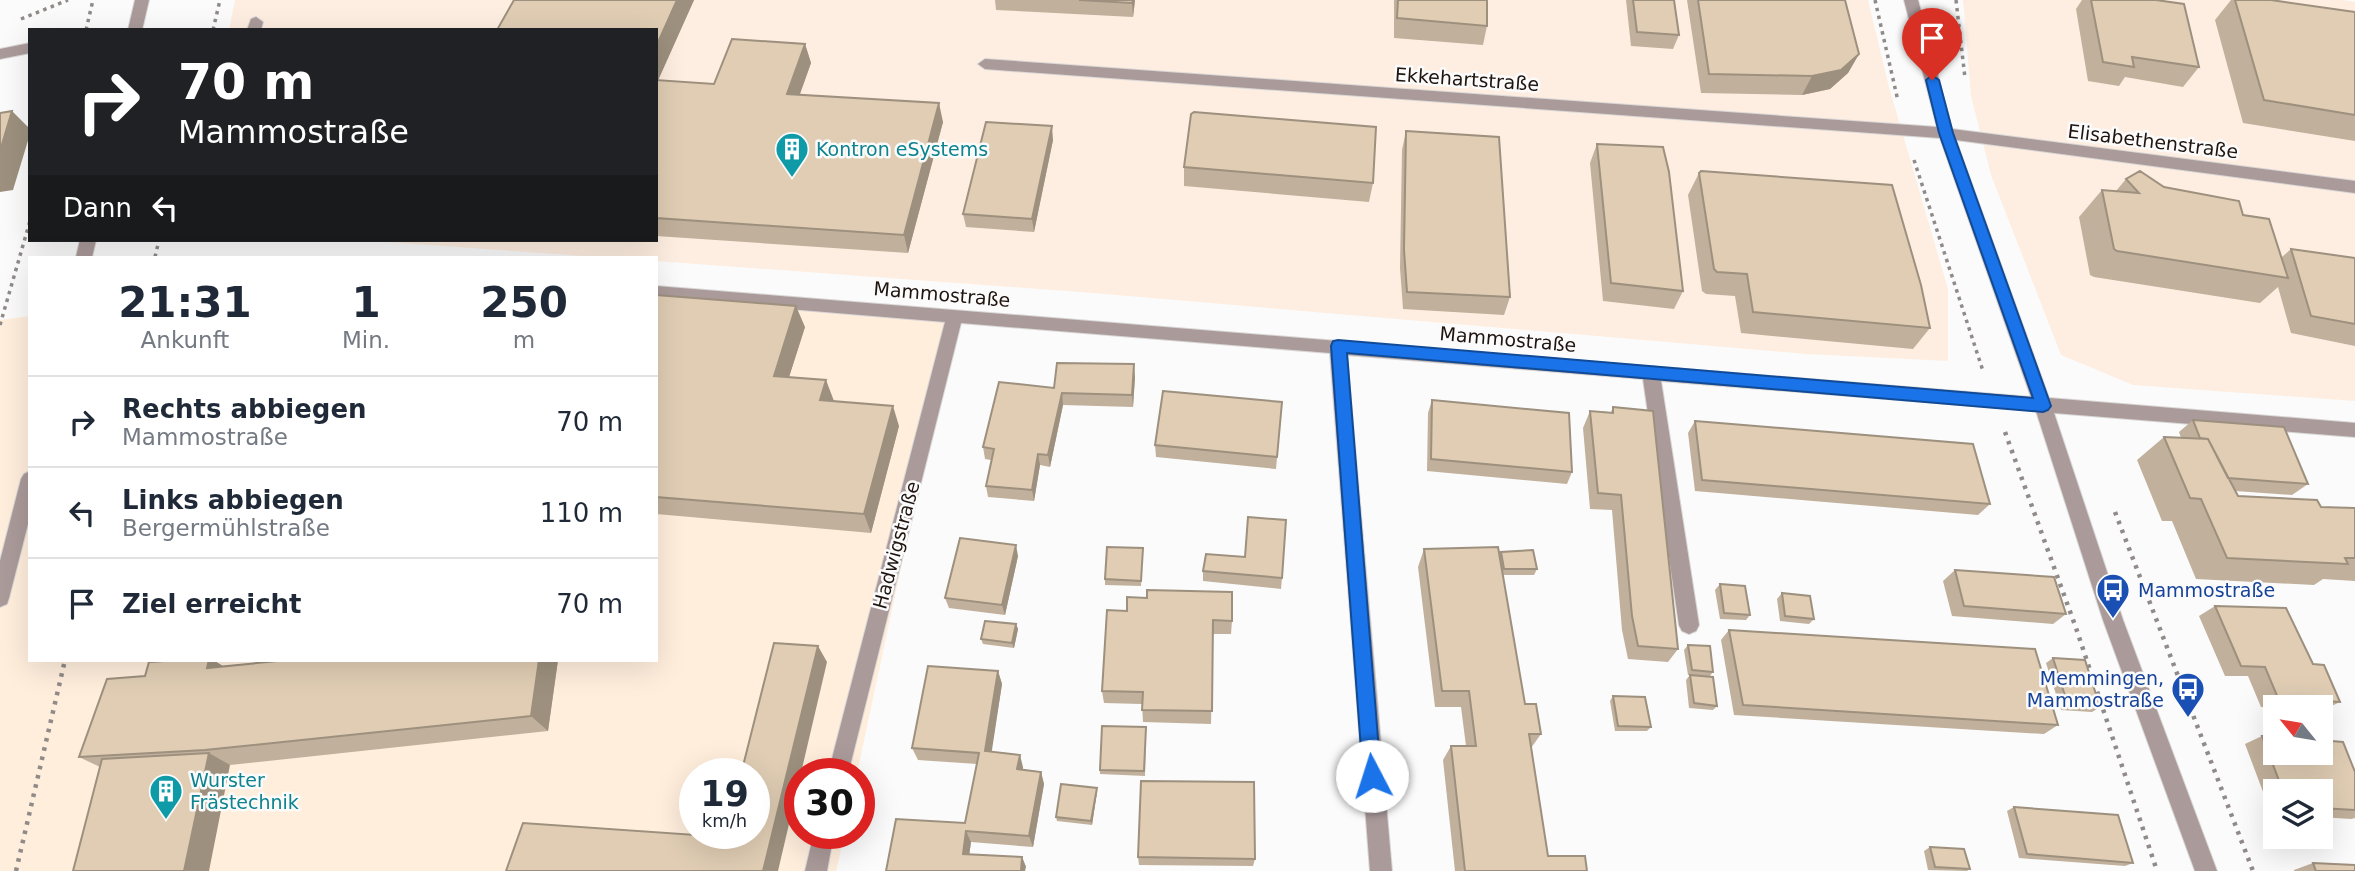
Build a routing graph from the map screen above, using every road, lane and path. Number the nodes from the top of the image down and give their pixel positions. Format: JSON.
{"nodes":[{"id":1,"x":68,"y":0,"type":"edge"},
{"id":2,"x":93,"y":0,"type":"edge"},
{"id":3,"x":142,"y":0,"type":"edge"},
{"id":4,"x":219,"y":0,"type":"edge"},
{"id":5,"x":1875,"y":0,"type":"edge"},
{"id":6,"x":1911,"y":0,"type":"edge"},
{"id":7,"x":11,"y":22,"type":"dead end"},
{"id":8,"x":86,"y":28,"type":"edge"},
{"id":9,"x":135,"y":28,"type":"edge"},
{"id":10,"x":213,"y":28,"type":"edge"},
{"id":11,"x":28,"y":48,"type":"edge"},
{"id":12,"x":0,"y":54,"type":"edge"},
{"id":13,"x":985,"y":64,"type":"dead end"},
{"id":14,"x":1905,"y":130,"type":"junction"},
{"id":15,"x":1946,"y":133,"type":"junction"},
{"id":16,"x":2355,"y":187,"type":"edge"},
{"id":17,"x":28,"y":228,"type":"edge"},
{"id":18,"x":658,"y":292,"type":"edge"},
{"id":19,"x":955,"y":316,"type":"junction"},
{"id":20,"x":0,"y":325,"type":"edge"},
{"id":21,"x":1338,"y":346,"type":"junction"},
{"id":22,"x":1651,"y":373,"type":"junction"},
{"id":23,"x":1993,"y":402,"type":"junction"},
{"id":24,"x":2043,"y":406,"type":"junction"},
{"id":25,"x":2355,"y":430,"type":"edge"},
{"id":26,"x":28,"y":487,"type":"edge"},
{"id":27,"x":2115,"y":511,"type":"dead end"},
{"id":28,"x":0,"y":598,"type":"edge"},
{"id":29,"x":1689,"y":625,"type":"dead end"},
{"id":30,"x":65,"y":662,"type":"edge"},
{"id":31,"x":842,"y":758,"type":"edge"},
{"id":32,"x":821,"y":849,"type":"edge"},
{"id":33,"x":16,"y":871,"type":"edge"},
{"id":34,"x":816,"y":871,"type":"edge"},
{"id":35,"x":1381,"y":871,"type":"edge"},
{"id":36,"x":2157,"y":871,"type":"edge"},
{"id":37,"x":2206,"y":871,"type":"edge"},
{"id":38,"x":2253,"y":871,"type":"edge"}],
"edges":[{"from":1,"to":7,"type":"path"},
{"from":2,"to":8,"type":"path"},
{"from":3,"to":9,"type":"street"},
{"from":4,"to":10,"type":"path"},
{"from":5,"to":14,"type":"path"},
{"from":6,"to":15,"type":"street"},
{"from":11,"to":12,"type":"street"},
{"from":13,"to":14,"type":"street","name":"Ekkehartstraße"},
{"from":14,"to":15,"type":"street","name":"Ekkehartstraße"},
{"from":14,"to":23,"type":"path"},
{"from":15,"to":16,"type":"street","name":"Elisabethenstraße"},
{"from":15,"to":24,"type":"street"},
{"from":17,"to":20,"type":"path"},
{"from":18,"to":19,"type":"street","name":"Mammostraße"},
{"from":19,"to":21,"type":"street","name":"Mammostraße"},
{"from":19,"to":31,"type":"street","name":"Hadwigstraße"},
{"from":21,"to":22,"type":"street","name":"Mammostraße"},
{"from":21,"to":35,"type":"street"},
{"from":22,"to":23,"type":"street","name":"Mammostraße"},
{"from":22,"to":29,"type":"street"},
{"from":23,"to":24,"type":"street","name":"Mammostraße"},
{"from":23,"to":36,"type":"path"},
{"from":24,"to":25,"type":"street","name":"Mammostraße"},
{"from":24,"to":37,"type":"street"},
{"from":26,"to":28,"type":"street"},
{"from":27,"to":38,"type":"path"},
{"from":30,"to":33,"type":"path"},
{"from":32,"to":34,"type":"street"}]}
